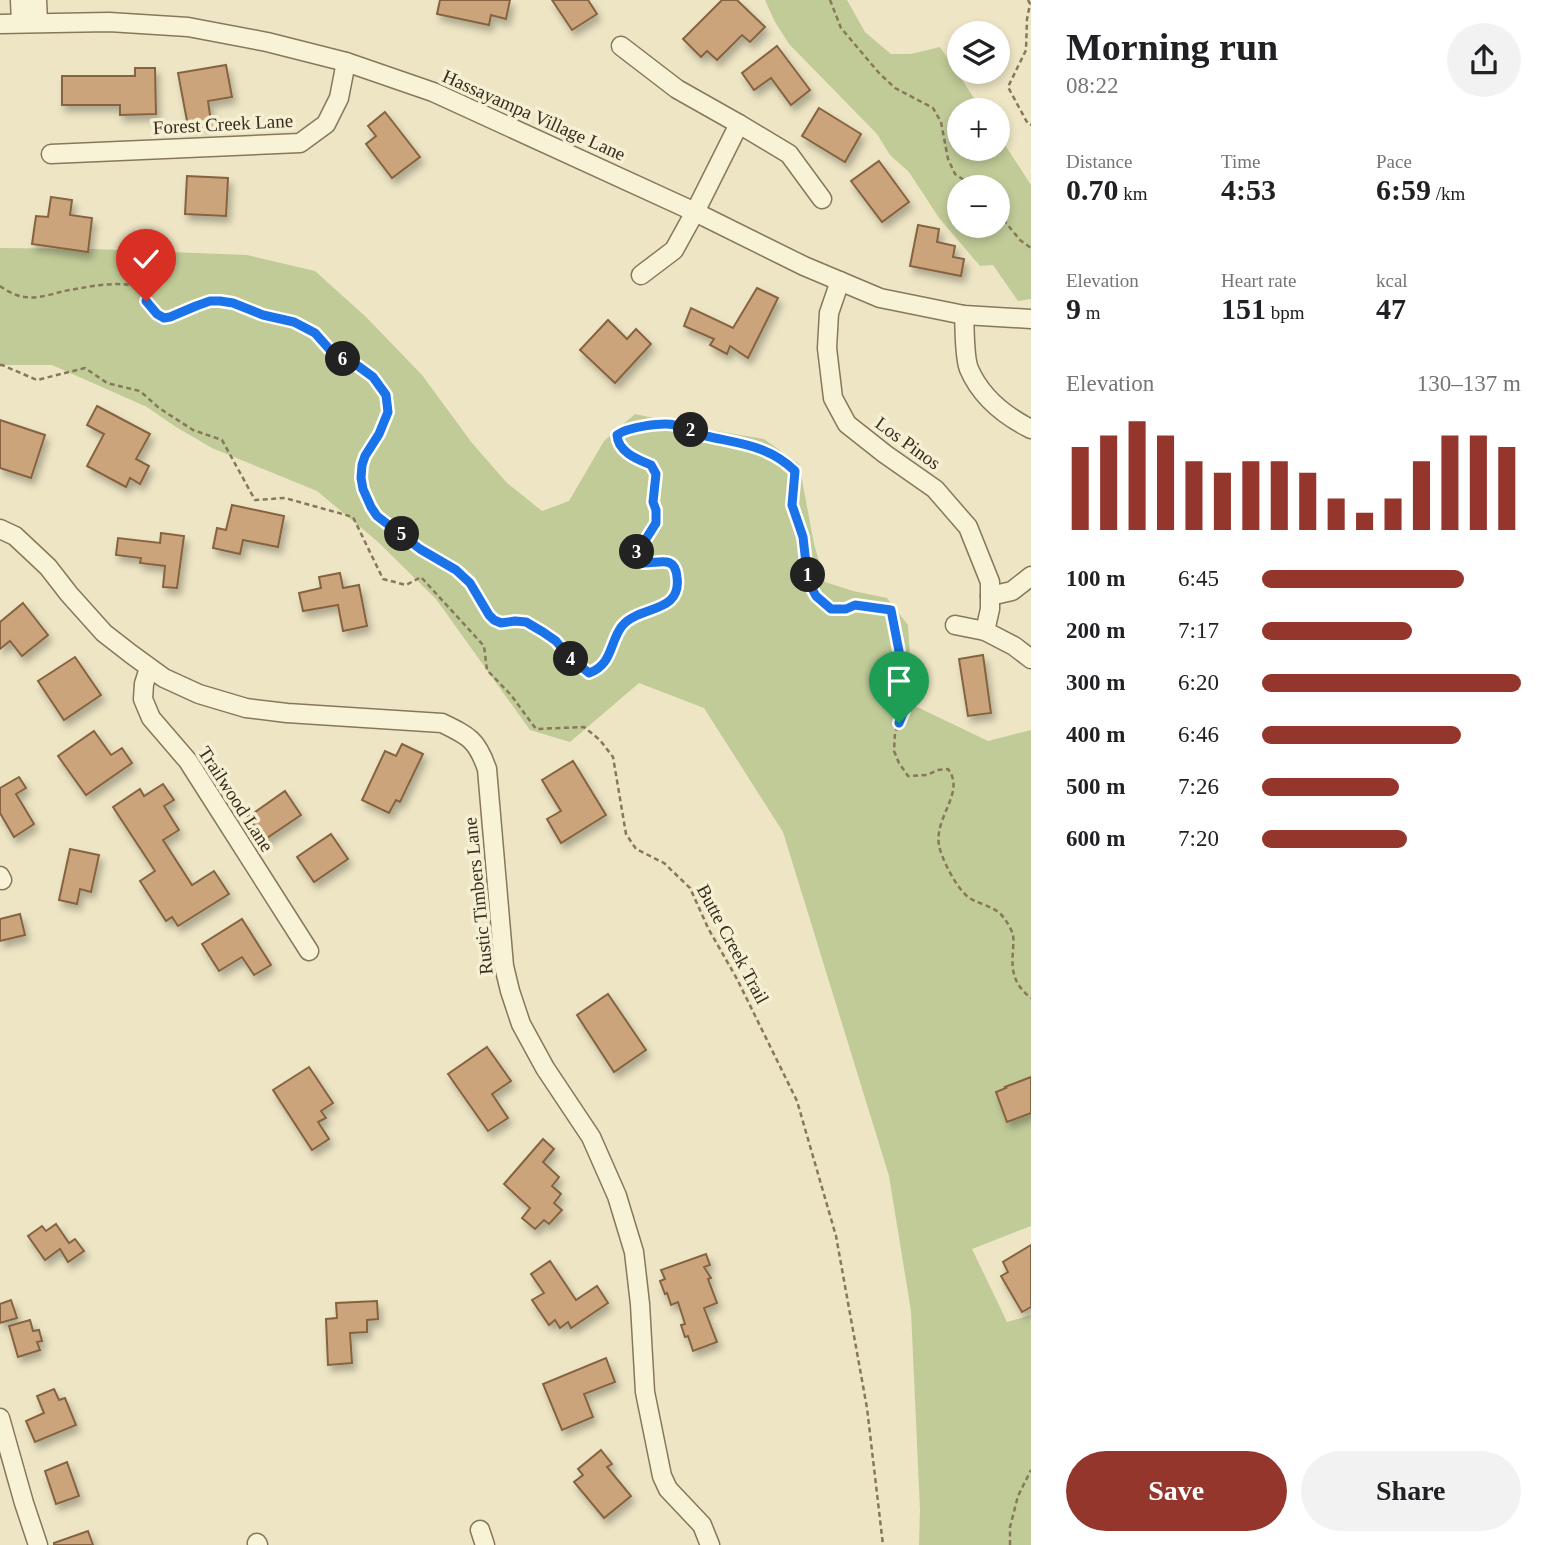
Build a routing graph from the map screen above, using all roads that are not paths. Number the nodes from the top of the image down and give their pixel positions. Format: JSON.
{"nodes":[{"id":1,"x":33,"y":1,"type":"edge"},
{"id":2,"x":29,"y":22,"type":"junction"},
{"id":3,"x":0,"y":24,"type":"edge"},
{"id":4,"x":621,"y":46,"type":"dead end"},
{"id":5,"x":346,"y":62,"type":"junction"},
{"id":6,"x":739,"y":124,"type":"junction"},
{"id":7,"x":51,"y":154,"type":"dead end"},
{"id":8,"x":822,"y":200,"type":"dead end"},
{"id":9,"x":695,"y":212,"type":"junction"},
{"id":10,"x":640,"y":275,"type":"dead end"},
{"id":11,"x":840,"y":281,"type":"junction"},
{"id":12,"x":964,"y":315,"type":"junction"},
{"id":13,"x":1031,"y":318,"type":"edge"},
{"id":14,"x":1031,"y":429,"type":"edge"},
{"id":15,"x":0,"y":530,"type":"edge"},
{"id":16,"x":1031,"y":576,"type":"edge"},
{"id":17,"x":990,"y":596,"type":"junction"},
{"id":18,"x":955,"y":625,"type":"dead end"},
{"id":19,"x":985,"y":631,"type":"junction"},
{"id":20,"x":1031,"y":659,"type":"edge"},
{"id":21,"x":149,"y":668,"type":"junction"},
{"id":22,"x":309,"y":951,"type":"dead end"},
{"id":23,"x":0,"y":1418,"type":"edge"},
{"id":24,"x":38,"y":1545,"type":"edge"},
{"id":25,"x":710,"y":1545,"type":"edge"}],
"edges":[{"from":1,"to":2,"type":"street"},
{"from":2,"to":3,"type":"street","name":"Hassayampa Village Lane"},
{"from":2,"to":5,"type":"street","name":"Hassayampa Village Lane"},
{"from":4,"to":6,"type":"street"},
{"from":5,"to":7,"type":"street","name":"Forest Creek Lane"},
{"from":5,"to":9,"type":"street","name":"Hassayampa Village Lane"},
{"from":6,"to":8,"type":"street"},
{"from":6,"to":9,"type":"street"},
{"from":9,"to":10,"type":"street"},
{"from":9,"to":11,"type":"street","name":"Hassayampa Village Lane"},
{"from":11,"to":12,"type":"street","name":"Hassayampa Village Lane"},
{"from":11,"to":17,"type":"street","name":"Los Pinos"},
{"from":12,"to":13,"type":"street","name":"Hassayampa Village Lane"},
{"from":12,"to":14,"type":"street"},
{"from":15,"to":21,"type":"street","name":"Rustic Timbers Lane"},
{"from":16,"to":17,"type":"street"},
{"from":17,"to":19,"type":"street","name":"Los Pinos"},
{"from":18,"to":19,"type":"street"},
{"from":19,"to":20,"type":"street"},
{"from":21,"to":22,"type":"street","name":"Trailwood Lane"},
{"from":21,"to":25,"type":"street","name":"Rustic Timbers Lane"},
{"from":23,"to":24,"type":"street"}]}
